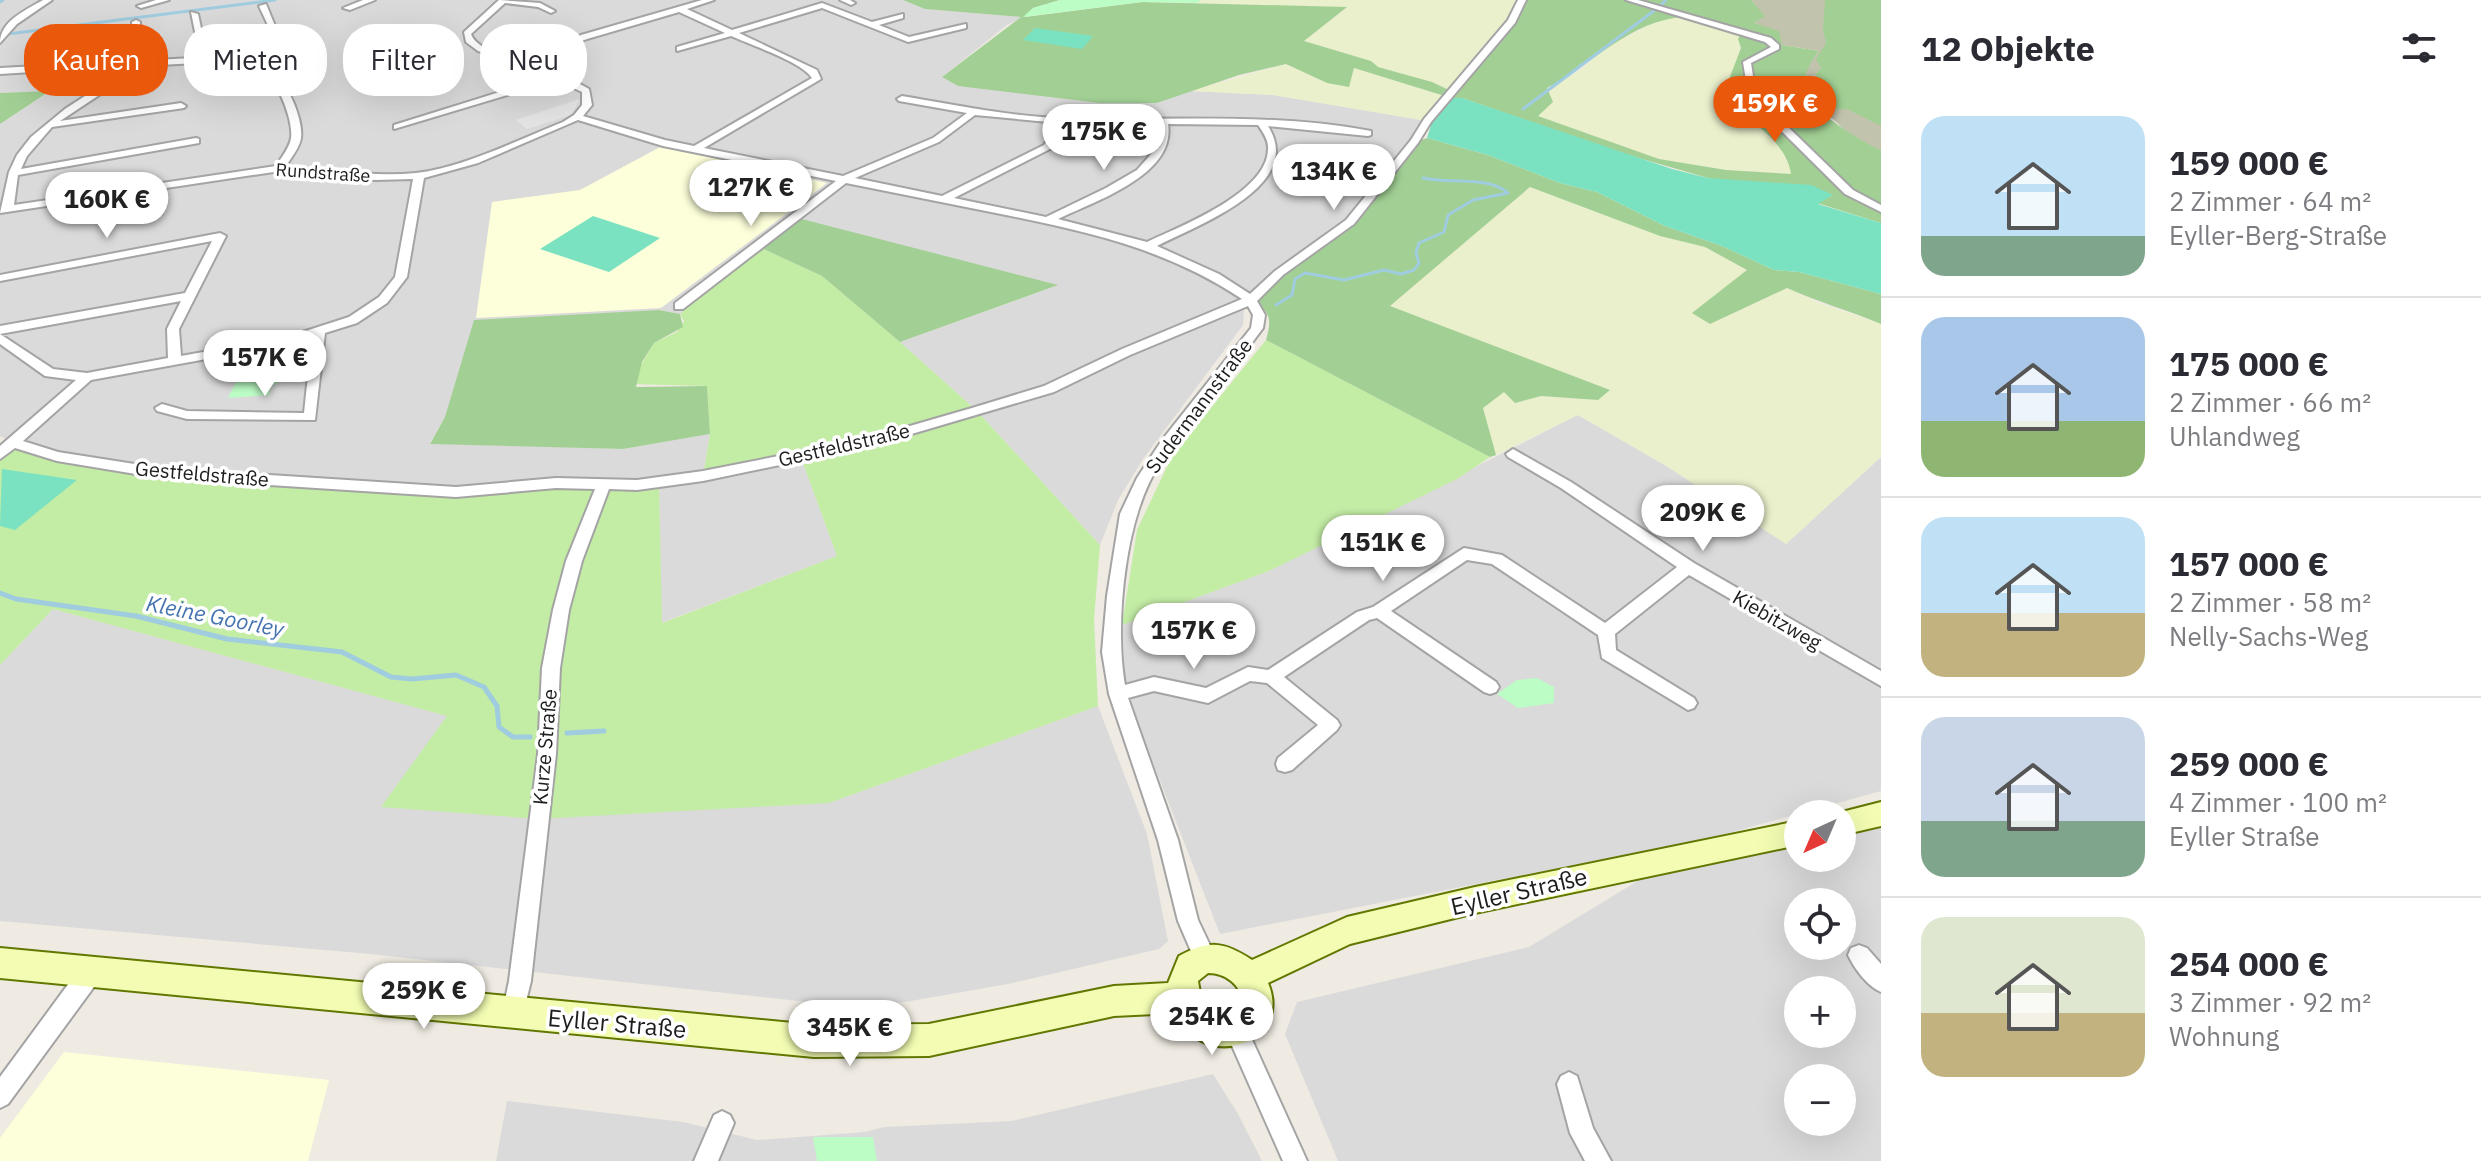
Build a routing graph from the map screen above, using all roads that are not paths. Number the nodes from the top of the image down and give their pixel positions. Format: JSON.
{"nodes":[{"id":1,"x":48,"y":0,"type":"edge"},
{"id":2,"x":165,"y":0,"type":"edge"},
{"id":3,"x":371,"y":0,"type":"edge"},
{"id":4,"x":503,"y":0,"type":"edge"},
{"id":5,"x":710,"y":0,"type":"edge"},
{"id":6,"x":1522,"y":0,"type":"edge"},
{"id":7,"x":1630,"y":0,"type":"edge"},
{"id":8,"x":141,"y":6,"type":"dead end"},
{"id":9,"x":263,"y":6,"type":"dead end"},
{"id":10,"x":347,"y":8,"type":"dead end"},
{"id":11,"x":680,"y":9,"type":"junction"},
{"id":12,"x":551,"y":11,"type":"dead end"},
{"id":13,"x":194,"y":14,"type":"dead end"},
{"id":14,"x":900,"y":16,"type":"dead end"},
{"id":15,"x":196,"y":24,"type":"edge"},
{"id":16,"x":271,"y":24,"type":"edge"},
{"id":17,"x":872,"y":25,"type":"junction"},
{"id":18,"x":963,"y":26,"type":"dead end"},
{"id":19,"x":734,"y":33,"type":"junction"},
{"id":20,"x":587,"y":37,"type":"edge"},
{"id":21,"x":1,"y":39,"type":"edge"},
{"id":22,"x":480,"y":48,"type":"edge"},
{"id":23,"x":680,"y":49,"type":"dead end"},
{"id":24,"x":0,"y":52,"type":"edge"},
{"id":25,"x":24,"y":69,"type":"edge"},
{"id":26,"x":0,"y":71,"type":"edge"},
{"id":27,"x":92,"y":96,"type":"edge"},
{"id":28,"x":285,"y":96,"type":"edge"},
{"id":29,"x":495,"y":96,"type":"edge"},
{"id":30,"x":586,"y":96,"type":"edge"},
{"id":31,"x":902,"y":99,"type":"dead end"},
{"id":32,"x":181,"y":106,"type":"dead end"},
{"id":33,"x":972,"y":113,"type":"junction"},
{"id":34,"x":577,"y":117,"type":"junction"},
{"id":35,"x":1163,"y":120,"type":"junction"},
{"id":36,"x":1066,"y":121,"type":"junction"},
{"id":37,"x":1262,"y":123,"type":"junction"},
{"id":38,"x":48,"y":126,"type":"junction"},
{"id":39,"x":397,"y":127,"type":"dead end"},
{"id":40,"x":1368,"y":133,"type":"dead end"},
{"id":41,"x":196,"y":141,"type":"dead end"},
{"id":42,"x":694,"y":150,"type":"junction"},
{"id":43,"x":280,"y":168,"type":"junction"},
{"id":44,"x":14,"y":173,"type":"junction"},
{"id":45,"x":419,"y":176,"type":"junction"},
{"id":46,"x":845,"y":179,"type":"junction"},
{"id":47,"x":944,"y":199,"type":"junction"},
{"id":48,"x":1881,"y":209,"type":"edge"},
{"id":49,"x":4,"y":210,"type":"edge"},
{"id":50,"x":1048,"y":220,"type":"junction"},
{"id":51,"x":1148,"y":246,"type":"junction"},
{"id":52,"x":0,"y":278,"type":"edge"},
{"id":53,"x":189,"y":296,"type":"junction"},
{"id":54,"x":1251,"y":300,"type":"junction"},
{"id":55,"x":679,"y":306,"type":"dead end"},
{"id":56,"x":0,"y":330,"type":"edge"},
{"id":57,"x":319,"y":332,"type":"junction"},
{"id":58,"x":0,"y":338,"type":"edge"},
{"id":59,"x":18,"y":351,"type":"junction"},
{"id":60,"x":0,"y":358,"type":"edge"},
{"id":61,"x":175,"y":361,"type":"junction"},
{"id":62,"x":87,"y":377,"type":"junction"},
{"id":63,"x":162,"y":408,"type":"dead end"},
{"id":64,"x":6,"y":448,"type":"edge"},
{"id":65,"x":1513,"y":454,"type":"dead end"},
{"id":66,"x":603,"y":486,"type":"junction"},
{"id":67,"x":1688,"y":567,"type":"junction"},
{"id":68,"x":1379,"y":611,"type":"junction"},
{"id":69,"x":1606,"y":632,"type":"junction"},
{"id":70,"x":1271,"y":677,"type":"junction"},
{"id":71,"x":1881,"y":679,"type":"edge"},
{"id":72,"x":1490,"y":687,"type":"dead end"},
{"id":73,"x":1118,"y":694,"type":"junction"},
{"id":74,"x":1688,"y":703,"type":"dead end"},
{"id":75,"x":1285,"y":764,"type":"dead end"},
{"id":76,"x":1881,"y":814,"type":"edge"},
{"id":77,"x":1856,"y":820,"type":"edge"},
{"id":78,"x":1784,"y":836,"type":"edge"},
{"id":79,"x":1859,"y":955,"type":"dead end"},
{"id":80,"x":1205,"y":958,"type":"junction"},
{"id":81,"x":0,"y":963,"type":"edge"},
{"id":82,"x":91,"y":972,"type":"junction"},
{"id":83,"x":1249,"y":976,"type":"junction"},
{"id":84,"x":1881,"y":981,"type":"edge"},
{"id":85,"x":1183,"y":998,"type":"junction"},
{"id":86,"x":513,"y":1014,"type":"junction"},
{"id":87,"x":1236,"y":1030,"type":"junction"},
{"id":88,"x":1569,"y":1084,"type":"dead end"},
{"id":89,"x":0,"y":1096,"type":"edge"},
{"id":90,"x":722,"y":1123,"type":"dead end"},
{"id":91,"x":706,"y":1161,"type":"edge"},
{"id":92,"x":1295,"y":1161,"type":"edge"},
{"id":93,"x":1599,"y":1161,"type":"edge"}],
"edges":[{"from":1,"to":21,"type":"street"},
{"from":2,"to":8,"type":"street"},
{"from":3,"to":10,"type":"street"},
{"from":4,"to":12,"type":"street"},
{"from":4,"to":22,"type":"street"},
{"from":5,"to":11,"type":"street"},
{"from":6,"to":54,"type":"street","name":"Gestfeldstraße"},
{"from":7,"to":48,"type":"street"},
{"from":9,"to":16,"type":"street"},
{"from":11,"to":19,"type":"street"},
{"from":11,"to":20,"type":"street"},
{"from":13,"to":15,"type":"street"},
{"from":14,"to":17,"type":"street"},
{"from":17,"to":18,"type":"street"},
{"from":17,"to":19,"type":"street"},
{"from":19,"to":23,"type":"street"},
{"from":19,"to":42,"type":"street"},
{"from":21,"to":24,"type":"street"},
{"from":25,"to":26,"type":"street"},
{"from":27,"to":38,"type":"street"},
{"from":28,"to":43,"type":"street"},
{"from":29,"to":39,"type":"street"},
{"from":30,"to":34,"type":"street"},
{"from":31,"to":33,"type":"street"},
{"from":32,"to":38,"type":"street"},
{"from":33,"to":36,"type":"street"},
{"from":33,"to":46,"type":"street"},
{"from":34,"to":42,"type":"street"},
{"from":34,"to":45,"type":"street","name":"Rundstraße"},
{"from":35,"to":36,"type":"street"},
{"from":35,"to":37,"type":"street"},
{"from":35,"to":50,"type":"street"},
{"from":36,"to":47,"type":"street"},
{"from":37,"to":40,"type":"street"},
{"from":37,"to":51,"type":"street"},
{"from":38,"to":44,"type":"street"},
{"from":41,"to":44,"type":"street"},
{"from":42,"to":46,"type":"street"},
{"from":43,"to":45,"type":"street","name":"Rundstraße"},
{"from":43,"to":49,"type":"street","name":"Rundstraße"},
{"from":44,"to":49,"type":"street"},
{"from":45,"to":57,"type":"street"},
{"from":46,"to":47,"type":"street"},
{"from":46,"to":55,"type":"street"},
{"from":47,"to":50,"type":"street"},
{"from":50,"to":51,"type":"street"},
{"from":51,"to":54,"type":"street"},
{"from":52,"to":53,"type":"street"},
{"from":53,"to":56,"type":"street"},
{"from":53,"to":61,"type":"street"},
{"from":54,"to":66,"type":"street","name":"Gestfeldstraße"},
{"from":54,"to":73,"type":"street","name":"Sudermannstraße"},
{"from":57,"to":61,"type":"street"},
{"from":57,"to":63,"type":"street"},
{"from":58,"to":59,"type":"street"},
{"from":59,"to":60,"type":"street"},
{"from":59,"to":62,"type":"street"},
{"from":61,"to":62,"type":"street"},
{"from":62,"to":64,"type":"street"},
{"from":64,"to":66,"type":"street","name":"Gestfeldstraße"},
{"from":65,"to":67,"type":"street","name":"Kiebitzweg"},
{"from":66,"to":86,"type":"street","name":"Kurze Straße"},
{"from":67,"to":69,"type":"street"},
{"from":67,"to":71,"type":"street","name":"Kiebitzweg"},
{"from":68,"to":69,"type":"street"},
{"from":68,"to":70,"type":"street"},
{"from":68,"to":72,"type":"street"},
{"from":69,"to":74,"type":"street"},
{"from":70,"to":73,"type":"street"},
{"from":70,"to":75,"type":"street"},
{"from":73,"to":80,"type":"street","name":"Sudermannstraße"},
{"from":76,"to":77,"type":"main road"},
{"from":78,"to":83,"type":"main road","name":"Eyller Straße"},
{"from":79,"to":84,"type":"street"},
{"from":80,"to":83,"type":"main road"},
{"from":80,"to":85,"type":"main road"},
{"from":81,"to":82,"type":"main road","name":"Eyller Straße"},
{"from":82,"to":86,"type":"main road","name":"Eyller Straße"},
{"from":82,"to":89,"type":"street"},
{"from":83,"to":87,"type":"main road"},
{"from":85,"to":86,"type":"main road","name":"Eyller Straße"},
{"from":85,"to":87,"type":"main road"},
{"from":87,"to":92,"type":"street"},
{"from":88,"to":93,"type":"street"},
{"from":90,"to":91,"type":"street"}]}
